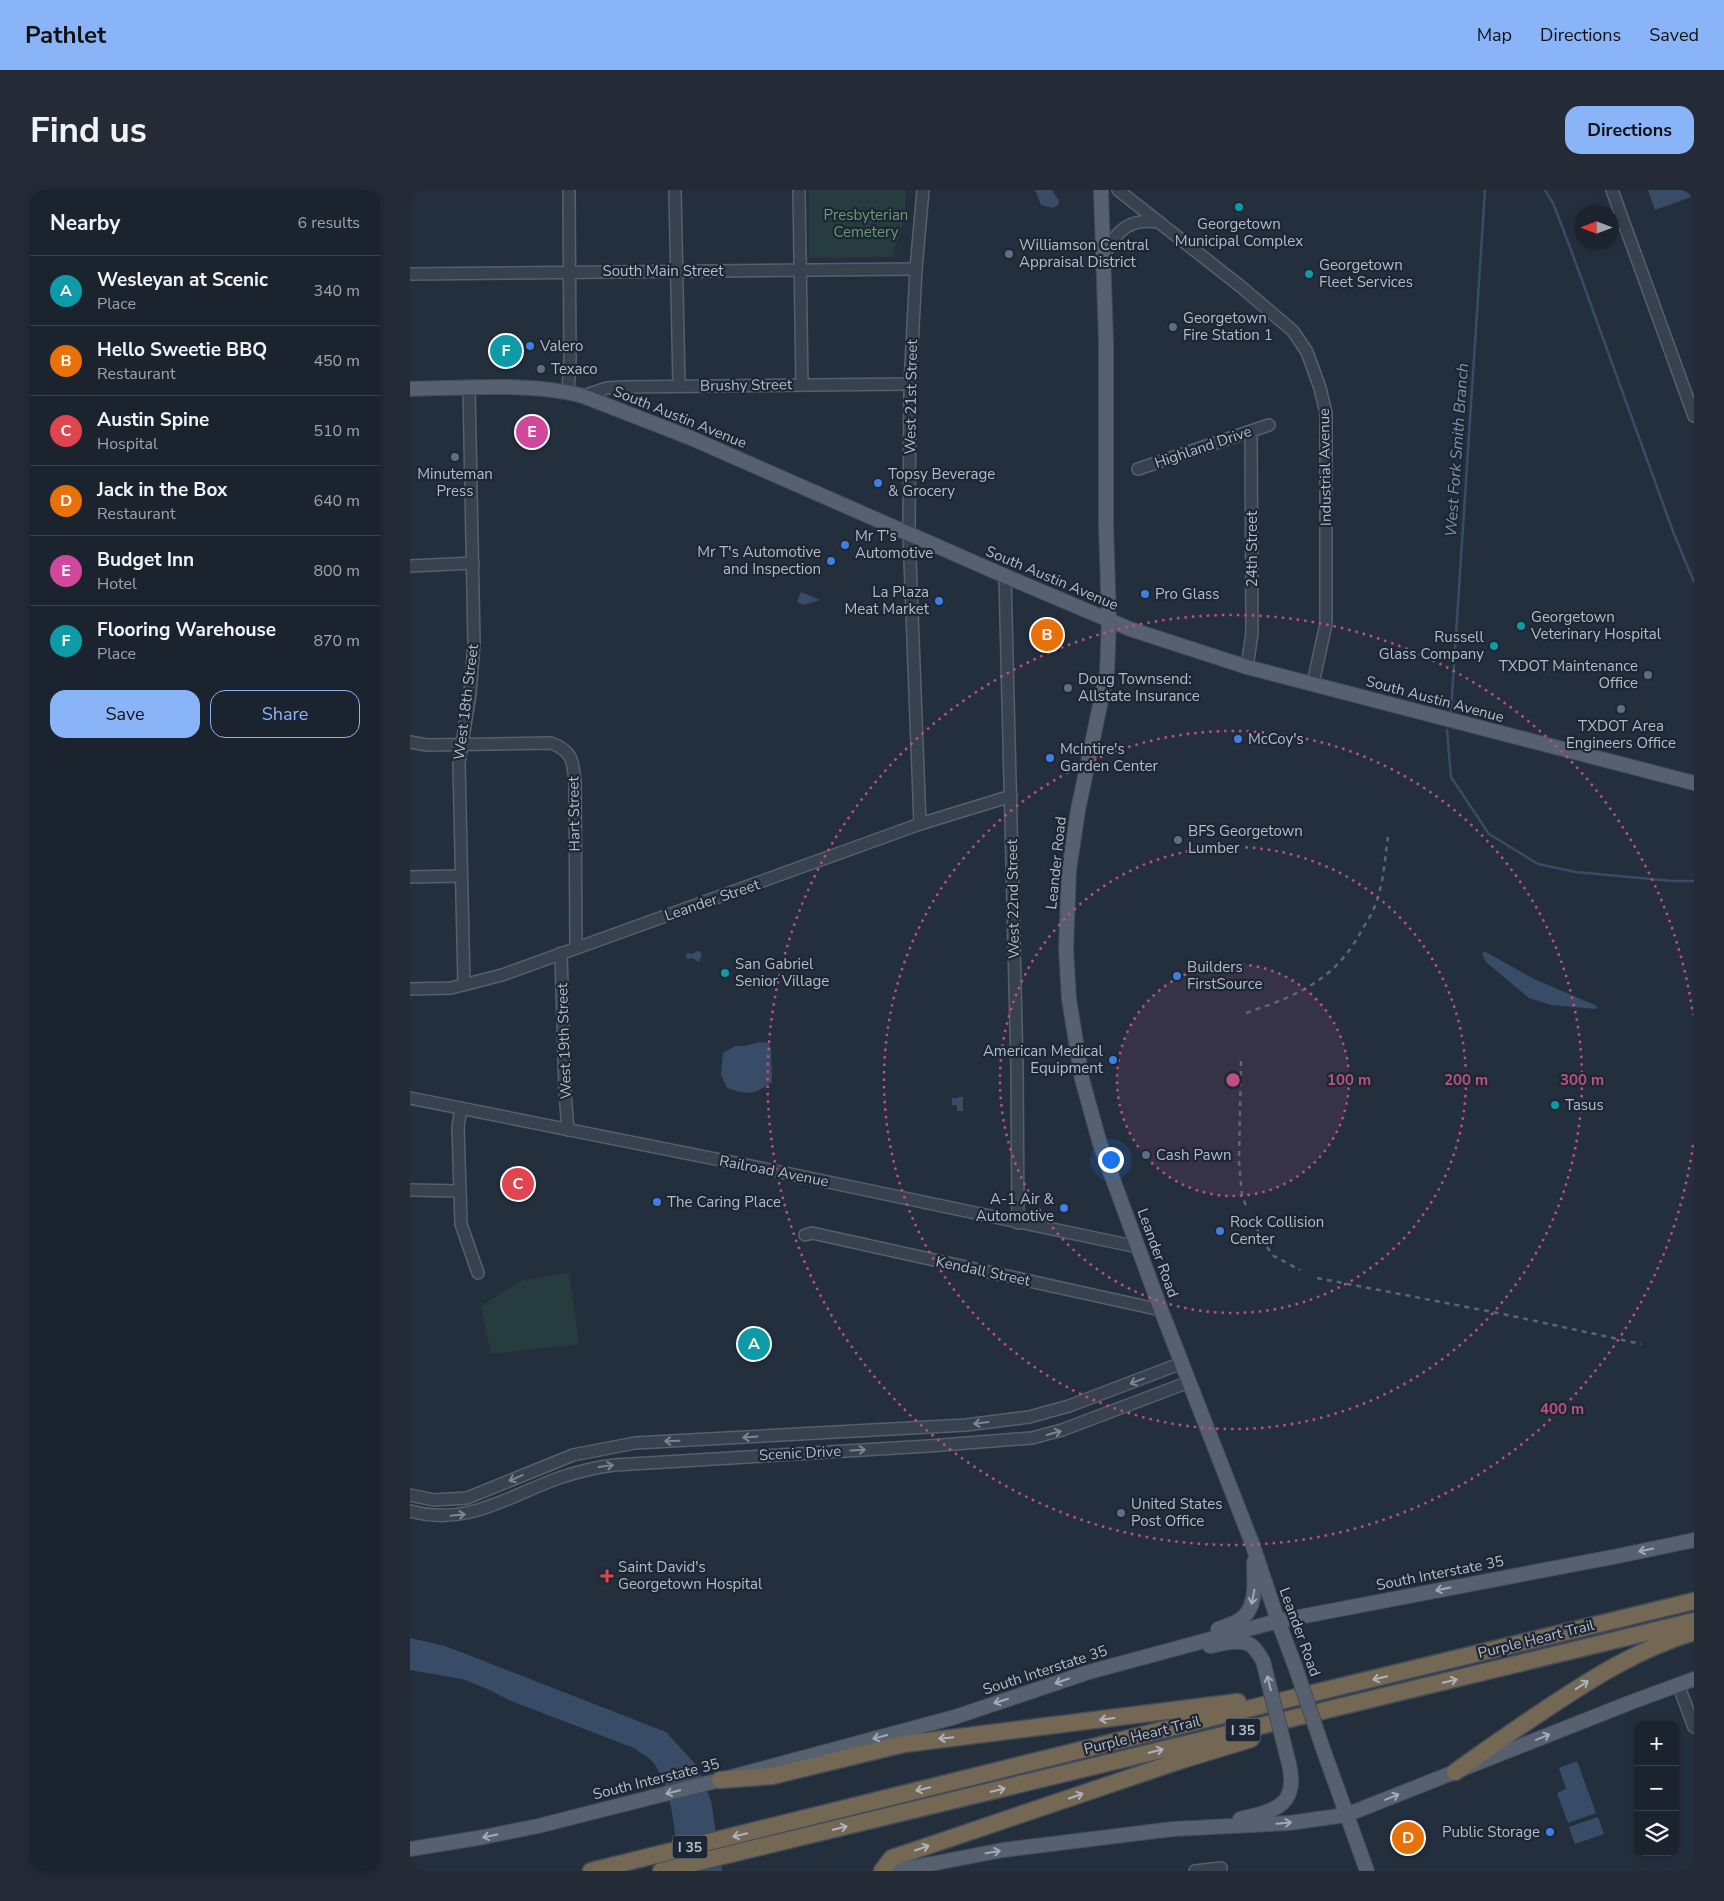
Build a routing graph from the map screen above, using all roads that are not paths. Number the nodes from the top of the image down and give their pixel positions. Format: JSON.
{"nodes":[{"id":1,"x":569,"y":190,"type":"edge"},
{"id":2,"x":675,"y":190,"type":"edge"},
{"id":3,"x":799,"y":190,"type":"edge"},
{"id":4,"x":923,"y":190,"type":"edge"},
{"id":5,"x":1101,"y":190,"type":"edge"},
{"id":6,"x":1118,"y":190,"type":"edge"},
{"id":7,"x":1612,"y":190,"type":"edge"},
{"id":8,"x":1159,"y":222,"type":"junction"},
{"id":9,"x":1104,"y":255,"type":"junction"},
{"id":10,"x":916,"y":269,"type":"junction"},
{"id":11,"x":676,"y":271,"type":"junction"},
{"id":12,"x":800,"y":271,"type":"junction"},
{"id":13,"x":411,"y":272,"type":"edge"},
{"id":14,"x":570,"y":272,"type":"junction"},
{"id":15,"x":802,"y":384,"type":"junction"},
{"id":16,"x":910,"y":384,"type":"junction"},
{"id":17,"x":678,"y":386,"type":"junction"},
{"id":18,"x":469,"y":388,"type":"junction"},
{"id":19,"x":410,"y":389,"type":"edge"},
{"id":20,"x":568,"y":392,"type":"junction"},
{"id":21,"x":584,"y":396,"type":"junction"},
{"id":22,"x":1694,"y":416,"type":"edge"},
{"id":23,"x":1268,"y":425,"type":"dead end"},
{"id":24,"x":1251,"y":431,"type":"junction"},
{"id":25,"x":1138,"y":469,"type":"dead end"},
{"id":26,"x":909,"y":534,"type":"junction"},
{"id":27,"x":473,"y":563,"type":"junction"},
{"id":28,"x":410,"y":566,"type":"edge"},
{"id":29,"x":1006,"y":576,"type":"junction"},
{"id":30,"x":1109,"y":620,"type":"junction"},
{"id":31,"x":1247,"y":667,"type":"junction"},
{"id":32,"x":1312,"y":683,"type":"junction"},
{"id":33,"x":410,"y":742,"type":"edge"},
{"id":34,"x":460,"y":745,"type":"junction"},
{"id":35,"x":1694,"y":783,"type":"edge"},
{"id":36,"x":1011,"y":796,"type":"junction"},
{"id":37,"x":920,"y":824,"type":"junction"},
{"id":38,"x":460,"y":876,"type":"junction"},
{"id":39,"x":410,"y":877,"type":"edge"},
{"id":40,"x":576,"y":948,"type":"junction"},
{"id":41,"x":561,"y":953,"type":"junction"},
{"id":42,"x":464,"y":985,"type":"junction"},
{"id":43,"x":410,"y":989,"type":"edge"},
{"id":44,"x":410,"y":1098,"type":"edge"},
{"id":45,"x":460,"y":1108,"type":"junction"},
{"id":46,"x":568,"y":1130,"type":"junction"},
{"id":47,"x":410,"y":1190,"type":"edge"},
{"id":48,"x":460,"y":1191,"type":"junction"},
{"id":49,"x":1018,"y":1223,"type":"junction"},
{"id":50,"x":806,"y":1235,"type":"dead end"},
{"id":51,"x":1138,"y":1247,"type":"junction"},
{"id":52,"x":478,"y":1273,"type":"dead end"},
{"id":53,"x":1162,"y":1310,"type":"junction"},
{"id":54,"x":1182,"y":1363,"type":"junction"},
{"id":55,"x":1189,"y":1382,"type":"junction"},
{"id":56,"x":1029,"y":1417,"type":"junction"},
{"id":57,"x":943,"y":1425,"type":"junction"},
{"id":58,"x":814,"y":1433,"type":"junction"},
{"id":59,"x":1032,"y":1438,"type":"junction"},
{"id":60,"x":721,"y":1439,"type":"junction"},
{"id":61,"x":635,"y":1443,"type":"junction"},
{"id":62,"x":944,"y":1445,"type":"junction"},
{"id":63,"x":815,"y":1452,"type":"junction"},
{"id":64,"x":573,"y":1455,"type":"junction"},
{"id":65,"x":722,"y":1458,"type":"junction"},
{"id":66,"x":636,"y":1463,"type":"junction"},
{"id":67,"x":577,"y":1473,"type":"junction"},
{"id":68,"x":410,"y":1494,"type":"edge"},
{"id":69,"x":410,"y":1511,"type":"edge"},
{"id":70,"x":1694,"y":1540,"type":"edge"},
{"id":71,"x":1254,"y":1549,"type":"junction"},
{"id":72,"x":1694,"y":1591,"type":"edge"},
{"id":73,"x":1694,"y":1601,"type":"edge"},
{"id":74,"x":1278,"y":1621,"type":"junction"},
{"id":75,"x":1694,"y":1621,"type":"edge"},
{"id":76,"x":1694,"y":1632,"type":"edge"},
{"id":77,"x":1159,"y":1652,"type":"junction"},
{"id":78,"x":1479,"y":1654,"type":"junction"},
{"id":79,"x":1694,"y":1679,"type":"edge"},
{"id":80,"x":1678,"y":1684,"type":"junction"},
{"id":81,"x":1426,"y":1686,"type":"junction"},
{"id":82,"x":1259,"y":1707,"type":"junction"},
{"id":83,"x":1694,"y":1727,"type":"edge"},
{"id":84,"x":1455,"y":1772,"type":"junction"},
{"id":85,"x":720,"y":1780,"type":"junction"},
{"id":86,"x":1346,"y":1815,"type":"junction"},
{"id":87,"x":1200,"y":1828,"type":"junction"},
{"id":88,"x":410,"y":1849,"type":"edge"},
{"id":89,"x":1221,"y":1868,"type":"dead end"},
{"id":90,"x":592,"y":1871,"type":"edge"},
{"id":91,"x":661,"y":1871,"type":"edge"},
{"id":92,"x":882,"y":1871,"type":"edge"},
{"id":93,"x":894,"y":1871,"type":"edge"},
{"id":94,"x":1195,"y":1871,"type":"edge"},
{"id":95,"x":1367,"y":1871,"type":"edge"}],
"edges":[{"from":1,"to":14,"type":"street"},
{"from":2,"to":11,"type":"street"},
{"from":3,"to":12,"type":"street"},
{"from":4,"to":10,"type":"street","name":"West 21st Street"},
{"from":5,"to":9,"type":"main road","name":"Leander Road"},
{"from":6,"to":8,"type":"street","name":"Industrial Avenue"},
{"from":7,"to":22,"type":"street"},
{"from":8,"to":9,"type":"street"},
{"from":8,"to":32,"type":"street","name":"Industrial Avenue"},
{"from":9,"to":30,"type":"main road","name":"Leander Road"},
{"from":10,"to":12,"type":"street","name":"South Main Street"},
{"from":10,"to":16,"type":"street","name":"West 21st Street"},
{"from":11,"to":12,"type":"street","name":"South Main Street"},
{"from":11,"to":14,"type":"street","name":"South Main Street"},
{"from":11,"to":17,"type":"street"},
{"from":12,"to":15,"type":"street"},
{"from":13,"to":14,"type":"street","name":"South Main Street"},
{"from":14,"to":20,"type":"street"},
{"from":15,"to":16,"type":"street","name":"Brushy Street"},
{"from":15,"to":17,"type":"street","name":"Brushy Street"},
{"from":16,"to":26,"type":"street","name":"West 21st Street"},
{"from":17,"to":21,"type":"street","name":"Brushy Street"},
{"from":18,"to":19,"type":"main road","name":"South Austin Avenue"},
{"from":18,"to":20,"type":"main road","name":"South Austin Avenue"},
{"from":18,"to":27,"type":"street","name":"West 18th Street"},
{"from":20,"to":21,"type":"main road","name":"South Austin Avenue"},
{"from":21,"to":26,"type":"main road","name":"South Austin Avenue"},
{"from":23,"to":24,"type":"street","name":"Highland Drive"},
{"from":24,"to":25,"type":"street","name":"Highland Drive"},
{"from":24,"to":31,"type":"street","name":"24th Street"},
{"from":26,"to":29,"type":"main road","name":"South Austin Avenue"},
{"from":26,"to":37,"type":"street","name":"West 21st Street"},
{"from":27,"to":28,"type":"street"},
{"from":27,"to":34,"type":"street","name":"West 18th Street"},
{"from":29,"to":30,"type":"main road","name":"South Austin Avenue"},
{"from":29,"to":36,"type":"street","name":"West 22nd Street"},
{"from":30,"to":31,"type":"main road","name":"South Austin Avenue"},
{"from":30,"to":51,"type":"main road","name":"Leander Road"},
{"from":31,"to":32,"type":"main road","name":"South Austin Avenue"},
{"from":32,"to":35,"type":"main road","name":"South Austin Avenue"},
{"from":33,"to":34,"type":"street","name":"Hart Street"},
{"from":34,"to":38,"type":"street","name":"West 18th Street"},
{"from":34,"to":40,"type":"street","name":"Hart Street"},
{"from":36,"to":37,"type":"street","name":"Leander Street"},
{"from":36,"to":49,"type":"street","name":"West 22nd Street"},
{"from":37,"to":40,"type":"street","name":"Leander Street"},
{"from":38,"to":39,"type":"street"},
{"from":38,"to":42,"type":"street","name":"West 18th Street"},
{"from":40,"to":41,"type":"street","name":"Leander Street"},
{"from":41,"to":42,"type":"street","name":"Leander Street"},
{"from":41,"to":46,"type":"street","name":"West 19th Street"},
{"from":42,"to":43,"type":"street","name":"Leander Street"},
{"from":44,"to":45,"type":"street","name":"Railroad Avenue"},
{"from":45,"to":46,"type":"street","name":"Railroad Avenue"},
{"from":45,"to":48,"type":"street"},
{"from":46,"to":49,"type":"street","name":"Railroad Avenue"},
{"from":47,"to":48,"type":"street"},
{"from":48,"to":52,"type":"street"},
{"from":49,"to":51,"type":"street","name":"Railroad Avenue"},
{"from":50,"to":53,"type":"street","name":"Kendall Street"},
{"from":51,"to":53,"type":"main road","name":"Leander Road"},
{"from":53,"to":54,"type":"main road","name":"Leander Road"},
{"from":54,"to":55,"type":"main road","name":"Leander Road"},
{"from":54,"to":56,"type":"street","name":"Scenic Drive","one_way":true},
{"from":59,"to":55,"type":"street","name":"Scenic Drive","one_way":true},
{"from":55,"to":71,"type":"main road","name":"Leander Road"},
{"from":56,"to":57,"type":"street","name":"Scenic Drive","one_way":true},
{"from":56,"to":59,"type":"street"},
{"from":57,"to":58,"type":"street","name":"Scenic Drive"},
{"from":57,"to":62,"type":"street"},
{"from":58,"to":60,"type":"street","name":"Scenic Drive","one_way":true},
{"from":58,"to":63,"type":"street"},
{"from":59,"to":62,"type":"street","name":"Scenic Drive"},
{"from":60,"to":61,"type":"street","name":"Scenic Drive","one_way":true},
{"from":60,"to":65,"type":"street"},
{"from":61,"to":64,"type":"street","name":"Scenic Drive"},
{"from":61,"to":66,"type":"street"},
{"from":63,"to":62,"type":"street","name":"Scenic Drive","one_way":true},
{"from":63,"to":65,"type":"street","name":"Scenic Drive"},
{"from":64,"to":67,"type":"street"},
{"from":64,"to":68,"type":"street","name":"Scenic Drive","one_way":true},
{"from":65,"to":66,"type":"street","name":"Scenic Drive"},
{"from":67,"to":66,"type":"street","name":"Scenic Drive","one_way":true},
{"from":69,"to":67,"type":"street","name":"Scenic Drive","one_way":true},
{"from":70,"to":74,"type":"main road","name":"South Interstate 35","one_way":true},
{"from":71,"to":74,"type":"main road","name":"Leander Road"},
{"from":71,"to":77,"type":"main road","one_way":true},
{"from":72,"to":78,"type":"highway"},
{"from":73,"to":78,"type":"highway","name":"Purple Heart Trail","number":"I 35"},
{"from":74,"to":77,"type":"main road","name":"South Interstate 35"},
{"from":74,"to":86,"type":"main road","name":"Leander Road","bridge":true},
{"from":81,"to":75,"type":"highway","name":"Purple Heart Trail","number":"I 35","one_way":true},
{"from":84,"to":76,"type":"highway","one_way":true},
{"from":77,"to":85,"type":"main road","name":"South Interstate 35","one_way":true},
{"from":87,"to":77,"type":"main road","one_way":true,"bridge":true},
{"from":78,"to":82,"type":"highway","name":"Purple Heart Trail","number":"I 35","one_way":true},
{"from":79,"to":80,"type":"main road"},
{"from":80,"to":83,"type":"street"},
{"from":84,"to":80,"type":"main road","one_way":true},
{"from":91,"to":81,"type":"highway","name":"Purple Heart Trail","number":"I 35","one_way":true},
{"from":92,"to":81,"type":"highway","one_way":true},
{"from":82,"to":85,"type":"highway","one_way":true},
{"from":82,"to":90,"type":"highway","name":"Purple Heart Trail","number":"I 35","one_way":true},
{"from":86,"to":84,"type":"main road","one_way":true},
{"from":85,"to":88,"type":"main road","name":"South Interstate 35","one_way":true},
{"from":87,"to":86,"type":"main road","one_way":true},
{"from":86,"to":95,"type":"main road","name":"Leander Road"},
{"from":93,"to":87,"type":"main road","one_way":true},
{"from":89,"to":94,"type":"street"}]}
